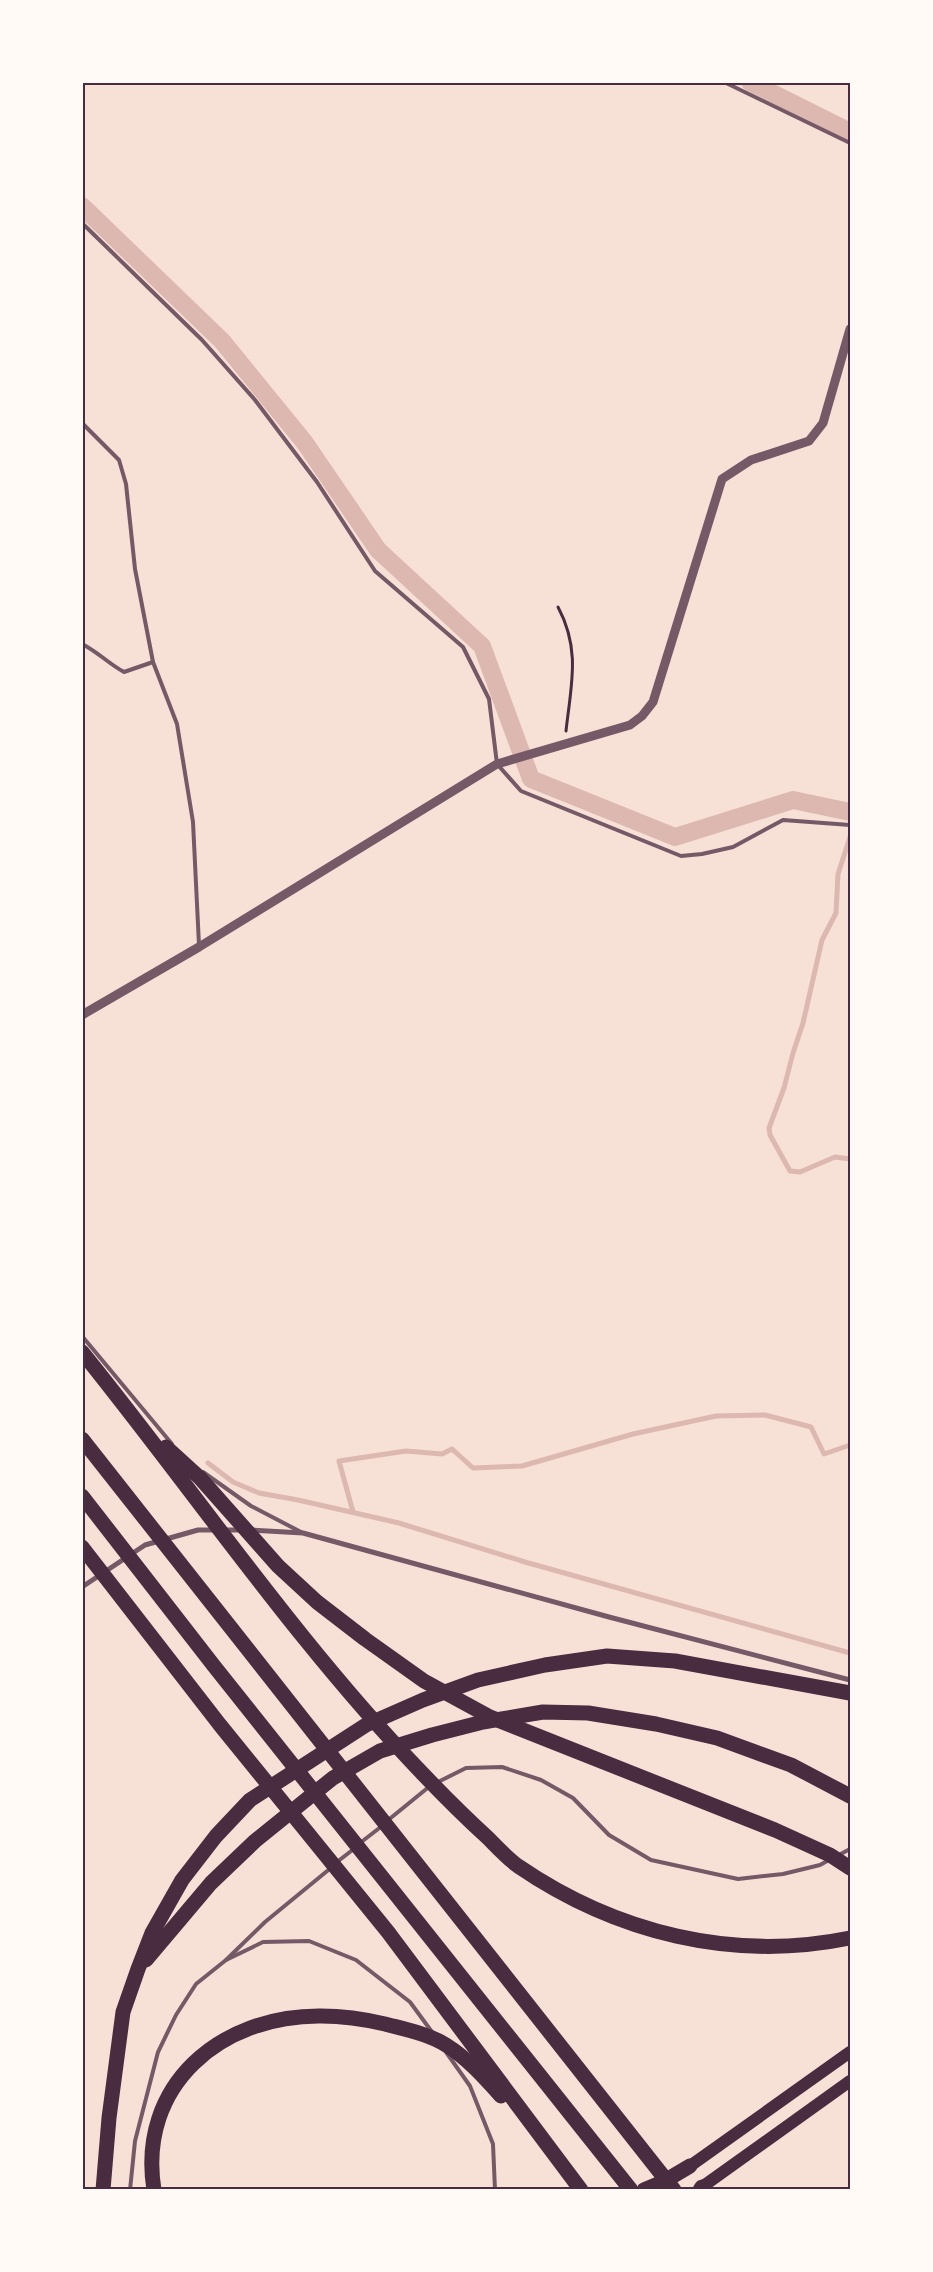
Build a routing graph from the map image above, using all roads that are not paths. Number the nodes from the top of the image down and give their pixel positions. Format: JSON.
{"nodes":[{"id":1,"x":724,"y":82,"type":"edge"},
{"id":2,"x":850,"y":144,"type":"edge"},
{"id":3,"x":82,"y":224,"type":"edge"},
{"id":4,"x":850,"y":330,"type":"edge"},
{"id":5,"x":82,"y":422,"type":"edge"},
{"id":6,"x":82,"y":644,"type":"edge"},
{"id":7,"x":153,"y":662,"type":"junction"},
{"id":8,"x":497,"y":764,"type":"junction"},
{"id":9,"x":850,"y":824,"type":"edge"},
{"id":10,"x":200,"y":947,"type":"junction"},
{"id":11,"x":82,"y":1015,"type":"edge"},
{"id":12,"x":82,"y":1336,"type":"edge"},
{"id":13,"x":82,"y":1352,"type":"edge"},
{"id":14,"x":139,"y":1422,"type":"junction"},
{"id":15,"x":82,"y":1439,"type":"edge"},
{"id":16,"x":82,"y":1496,"type":"edge"},
{"id":17,"x":303,"y":1534,"type":"junction"},
{"id":18,"x":82,"y":1547,"type":"edge"},
{"id":19,"x":82,"y":1587,"type":"edge"},
{"id":20,"x":850,"y":1680,"type":"edge"},
{"id":21,"x":850,"y":1693,"type":"edge"},
{"id":22,"x":850,"y":1796,"type":"edge"},
{"id":23,"x":850,"y":1849,"type":"edge"},
{"id":24,"x":850,"y":1868,"type":"edge"},
{"id":25,"x":850,"y":1938,"type":"edge"},
{"id":26,"x":226,"y":1960,"type":"junction"},
{"id":27,"x":138,"y":1969,"type":"junction"},
{"id":28,"x":850,"y":2052,"type":"edge"},
{"id":29,"x":850,"y":2081,"type":"edge"},
{"id":30,"x":548,"y":2146,"type":"junction"},
{"id":31,"x":690,"y":2166,"type":"joint"},
{"id":32,"x":701,"y":2188,"type":"edge"},
{"id":33,"x":103,"y":2190,"type":"edge"},
{"id":34,"x":130,"y":2190,"type":"edge"},
{"id":35,"x":154,"y":2190,"type":"edge"},
{"id":36,"x":495,"y":2190,"type":"edge"},
{"id":37,"x":581,"y":2190,"type":"edge"},
{"id":38,"x":632,"y":2190,"type":"edge"},
{"id":39,"x":644,"y":2190,"type":"edge"},
{"id":40,"x":674,"y":2190,"type":"edge"}],
"edges":[{"from":1,"to":2,"type":"lane"},
{"from":3,"to":8,"type":"lane"},
{"from":4,"to":8,"type":"street"},
{"from":5,"to":7,"type":"lane"},
{"from":6,"to":7,"type":"lane"},
{"from":7,"to":10,"type":"lane"},
{"from":8,"to":9,"type":"lane"},
{"from":8,"to":10,"type":"street"},
{"from":10,"to":11,"type":"street"},
{"from":12,"to":17,"type":"lane"},
{"from":13,"to":14,"type":"highway"},
{"from":14,"to":24,"type":"highway"},
{"from":14,"to":25,"type":"highway"},
{"from":15,"to":40,"type":"highway"},
{"from":16,"to":38,"type":"highway"},
{"from":17,"to":19,"type":"street"},
{"from":17,"to":20,"type":"street"},
{"from":18,"to":30,"type":"highway"},
{"from":21,"to":27,"type":"highway"},
{"from":22,"to":27,"type":"highway"},
{"from":23,"to":26,"type":"lane"},
{"from":26,"to":34,"type":"lane"},
{"from":26,"to":36,"type":"lane"},
{"from":27,"to":33,"type":"highway"},
{"from":28,"to":31,"type":"main road"},
{"from":29,"to":32,"type":"main road"},
{"from":30,"to":35,"type":"highway"},
{"from":30,"to":37,"type":"highway"},
{"from":31,"to":39,"type":"highway"}]}
